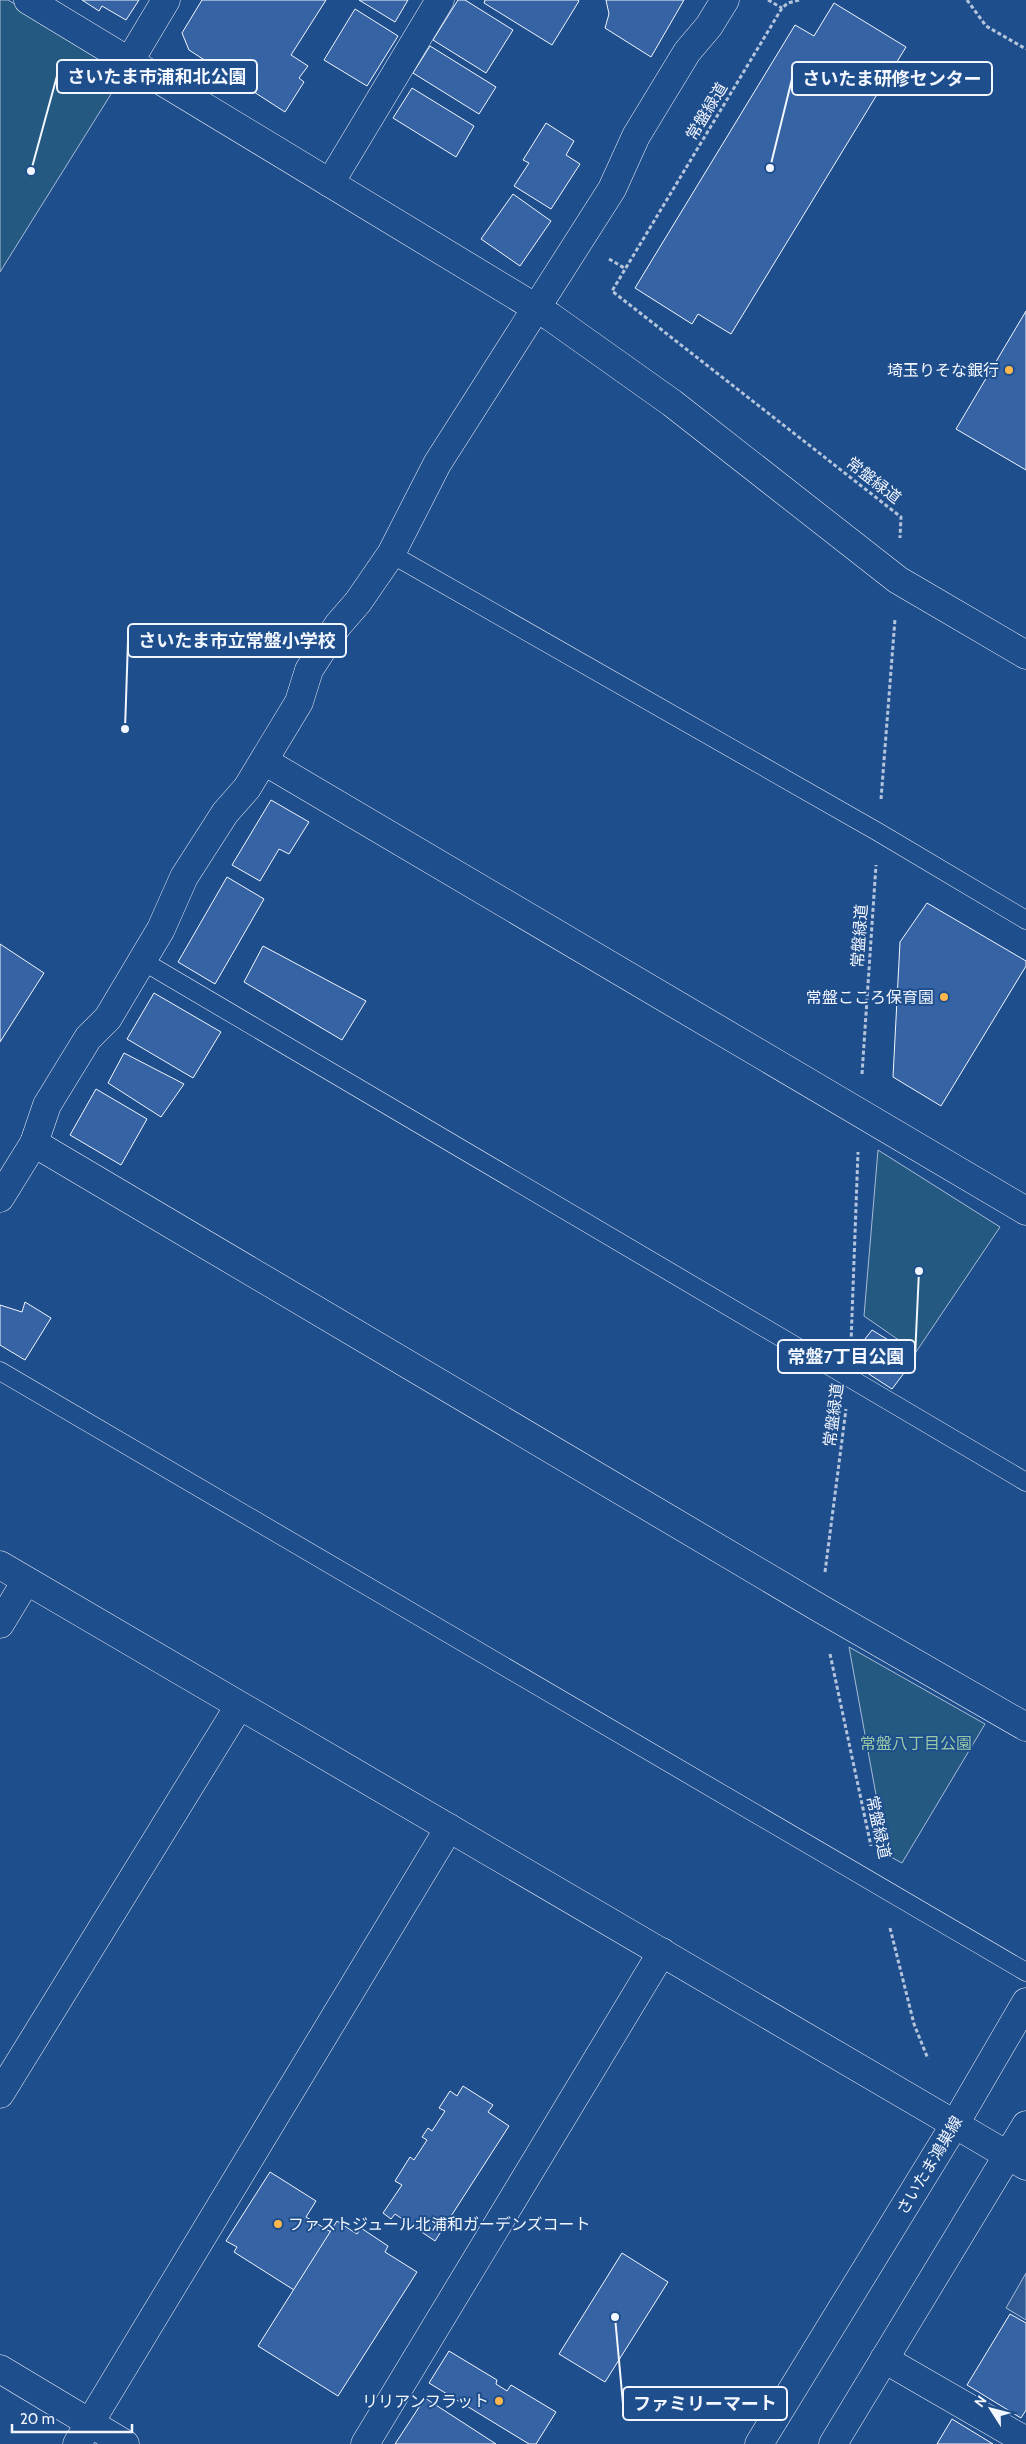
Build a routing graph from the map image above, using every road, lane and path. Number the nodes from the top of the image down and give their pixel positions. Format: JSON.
{"nodes":[{"id":1,"x":28,"y":0,"type":"edge"},
{"id":2,"x":166,"y":0,"type":"edge"},
{"id":3,"x":440,"y":0,"type":"edge"},
{"id":4,"x":725,"y":0,"type":"edge"},
{"id":5,"x":768,"y":0,"type":"edge"},
{"id":6,"x":799,"y":0,"type":"edge"},
{"id":7,"x":968,"y":0,"type":"edge"},
{"id":8,"x":782,"y":8,"type":"junction"},
{"id":9,"x":1026,"y":50,"type":"edge"},
{"id":10,"x":129,"y":62,"type":"junction"},
{"id":11,"x":330,"y":183,"type":"junction"},
{"id":12,"x":536,"y":307,"type":"junction"},
{"id":13,"x":391,"y":554,"type":"junction"},
{"id":14,"x":898,"y":580,"type":"junction"},
{"id":15,"x":1026,"y":655,"type":"edge"},
{"id":16,"x":264,"y":760,"type":"junction"},
{"id":17,"x":878,"y":832,"type":"junction"},
{"id":18,"x":1026,"y":920,"type":"edge"},
{"id":19,"x":142,"y":960,"type":"junction"},
{"id":20,"x":859,"y":1113,"type":"junction"},
{"id":21,"x":34,"y":1143,"type":"junction"},
{"id":22,"x":0,"y":1198,"type":"edge"},
{"id":23,"x":1026,"y":1211,"type":"edge"},
{"id":24,"x":0,"y":1371,"type":"edge"},
{"id":25,"x":850,"y":1379,"type":"junction"},
{"id":26,"x":1026,"y":1482,"type":"edge"},
{"id":27,"x":0,"y":1565,"type":"edge"},
{"id":28,"x":26,"y":1581,"type":"junction"},
{"id":29,"x":821,"y":1609,"type":"junction"},
{"id":30,"x":0,"y":1624,"type":"edge"},
{"id":31,"x":239,"y":1706,"type":"junction"},
{"id":32,"x":1026,"y":1727,"type":"edge"},
{"id":33,"x":449,"y":1828,"type":"junction"},
{"id":34,"x":879,"y":1886,"type":"junction"},
{"id":35,"x":662,"y":1952,"type":"junction"},
{"id":36,"x":1026,"y":1972,"type":"edge"},
{"id":37,"x":1026,"y":2002,"type":"edge"},
{"id":38,"x":928,"y":2059,"type":"dead end"},
{"id":39,"x":0,"y":2094,"type":"edge"},
{"id":40,"x":955,"y":2124,"type":"junction"},
{"id":41,"x":1026,"y":2125,"type":"edge"},
{"id":42,"x":1017,"y":2160,"type":"edge"},
{"id":43,"x":884,"y":2359,"type":"junction"},
{"id":44,"x":0,"y":2368,"type":"edge"},
{"id":45,"x":83,"y":2434,"type":"edge"},
{"id":46,"x":1026,"y":2441,"type":"edge"},
{"id":47,"x":125,"y":2444,"type":"edge"},
{"id":48,"x":365,"y":2444,"type":"edge"},
{"id":49,"x":759,"y":2444,"type":"edge"},
{"id":50,"x":833,"y":2444,"type":"edge"}],
"edges":[{"from":1,"to":10,"type":"street"},
{"from":2,"to":10,"type":"street"},
{"from":3,"to":11,"type":"street"},
{"from":4,"to":12,"type":"street"},
{"from":5,"to":8,"type":"path"},
{"from":6,"to":8,"type":"path"},
{"from":7,"to":9,"type":"path"},
{"from":8,"to":14,"type":"path","name":"常盤緑道"},
{"from":10,"to":11,"type":"street"},
{"from":11,"to":12,"type":"street"},
{"from":12,"to":13,"type":"street"},
{"from":12,"to":14,"type":"street"},
{"from":13,"to":16,"type":"street"},
{"from":13,"to":17,"type":"lane"},
{"from":14,"to":15,"type":"street"},
{"from":14,"to":17,"type":"path","name":"常盤緑道"},
{"from":16,"to":19,"type":"street"},
{"from":16,"to":20,"type":"street"},
{"from":17,"to":18,"type":"lane"},
{"from":17,"to":20,"type":"path","name":"常盤緑道"},
{"from":19,"to":21,"type":"street"},
{"from":19,"to":25,"type":"lane"},
{"from":20,"to":23,"type":"street"},
{"from":20,"to":25,"type":"path","name":"常盤緑道"},
{"from":21,"to":22,"type":"street"},
{"from":21,"to":29,"type":"street"},
{"from":24,"to":34,"type":"lane"},
{"from":25,"to":26,"type":"lane"},
{"from":25,"to":29,"type":"path","name":"常盤緑道"},
{"from":27,"to":28,"type":"street"},
{"from":28,"to":30,"type":"street"},
{"from":28,"to":31,"type":"street"},
{"from":29,"to":32,"type":"street"},
{"from":29,"to":34,"type":"path","name":"常盤緑道"},
{"from":31,"to":33,"type":"street"},
{"from":31,"to":39,"type":"street"},
{"from":33,"to":35,"type":"street"},
{"from":33,"to":45,"type":"street"},
{"from":34,"to":36,"type":"lane"},
{"from":34,"to":38,"type":"path","name":"常盤緑道"},
{"from":35,"to":40,"type":"street"},
{"from":35,"to":48,"type":"street"},
{"from":37,"to":40,"type":"street","name":"さいたま鴻巣線"},
{"from":40,"to":42,"type":"street"},
{"from":40,"to":49,"type":"street","name":"さいたま鴻巣線"},
{"from":41,"to":42,"type":"street"},
{"from":42,"to":43,"type":"street"},
{"from":43,"to":46,"type":"street"},
{"from":43,"to":50,"type":"street"},
{"from":44,"to":45,"type":"street"},
{"from":45,"to":47,"type":"street"}]}
